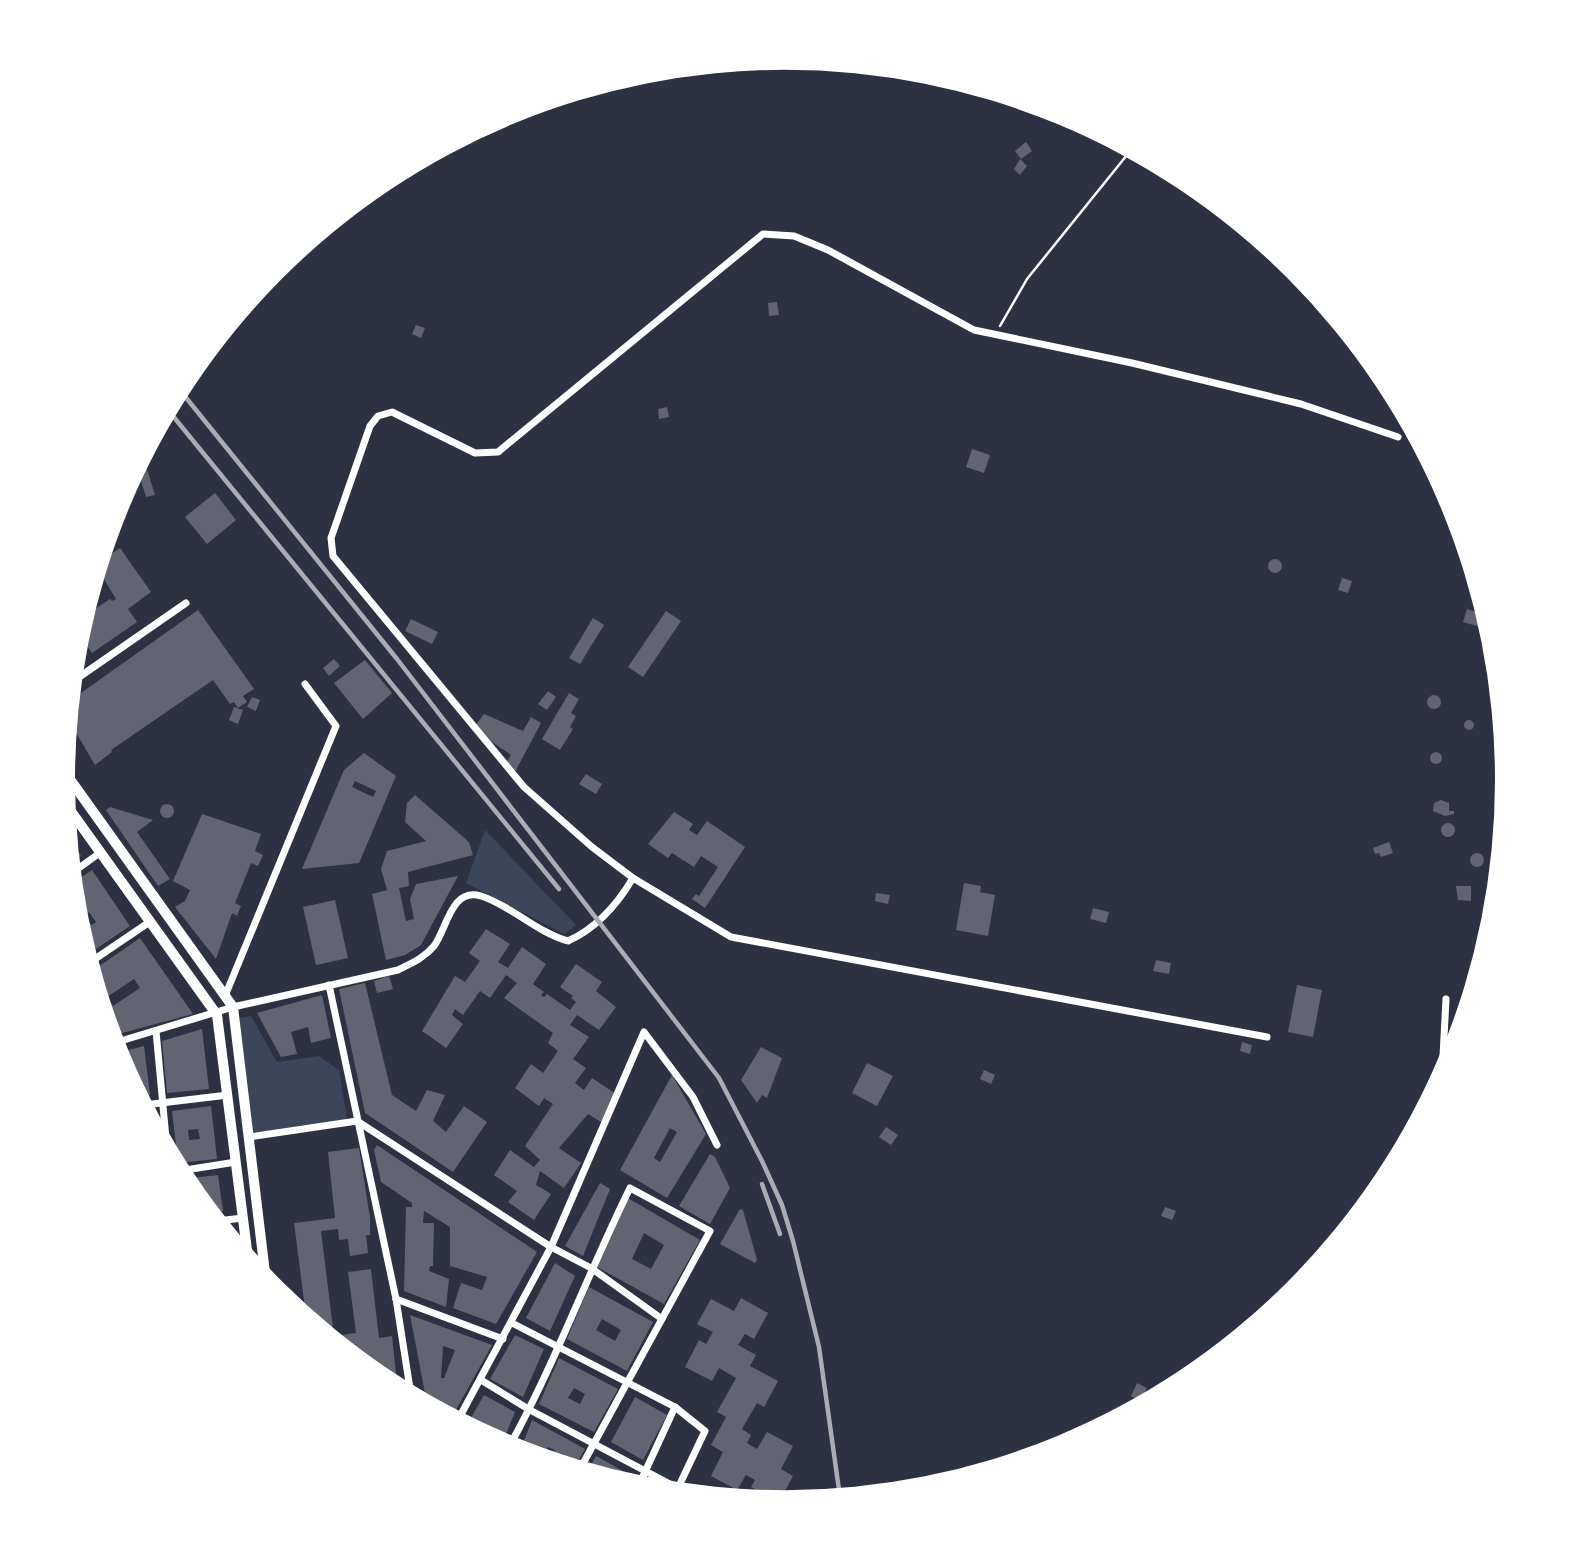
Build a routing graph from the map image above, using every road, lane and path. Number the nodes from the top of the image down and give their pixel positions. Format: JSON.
{"nodes":[{"id":1,"x":1125,"y":157,"type":"edge"},
{"id":2,"x":995,"y":335,"type":"junction"},
{"id":3,"x":1398,"y":437,"type":"dead end"},
{"id":4,"x":187,"y":603,"type":"dead end"},
{"id":5,"x":83,"y":674,"type":"edge"},
{"id":6,"x":305,"y":684,"type":"dead end"},
{"id":7,"x":75,"y":787,"type":"edge"},
{"id":8,"x":77,"y":819,"type":"edge"},
{"id":9,"x":101,"y":852,"type":"junction"},
{"id":10,"x":80,"y":867,"type":"edge"},
{"id":11,"x":633,"y":878,"type":"junction"},
{"id":12,"x":151,"y":921,"type":"junction"},
{"id":13,"x":97,"y":957,"type":"edge"},
{"id":14,"x":330,"y":985,"type":"junction"},
{"id":15,"x":225,"y":996,"type":"junction"},
{"id":16,"x":1446,"y":999,"type":"dead end"},
{"id":17,"x":233,"y":1007,"type":"junction"},
{"id":18,"x":217,"y":1014,"type":"junction"},
{"id":19,"x":156,"y":1031,"type":"junction"},
{"id":20,"x":1267,"y":1037,"type":"dead end"},
{"id":21,"x":125,"y":1041,"type":"edge"},
{"id":22,"x":1444,"y":1045,"type":"edge"},
{"id":23,"x":228,"y":1095,"type":"junction"},
{"id":24,"x":162,"y":1102,"type":"junction"},
{"id":25,"x":153,"y":1103,"type":"edge"},
{"id":26,"x":357,"y":1121,"type":"junction"},
{"id":27,"x":164,"y":1125,"type":"edge"},
{"id":28,"x":249,"y":1137,"type":"junction"},
{"id":29,"x":717,"y":1145,"type":"dead end"},
{"id":30,"x":236,"y":1162,"type":"junction"},
{"id":31,"x":192,"y":1169,"type":"edge"},
{"id":32,"x":243,"y":1217,"type":"junction"},
{"id":33,"x":228,"y":1219,"type":"edge"},
{"id":34,"x":245,"y":1241,"type":"edge"},
{"id":35,"x":551,"y":1247,"type":"junction"},
{"id":36,"x":264,"y":1261,"type":"edge"},
{"id":37,"x":591,"y":1268,"type":"junction"},
{"id":38,"x":396,"y":1299,"type":"junction"},
{"id":39,"x":662,"y":1319,"type":"junction"},
{"id":40,"x":512,"y":1323,"type":"junction"},
{"id":41,"x":503,"y":1339,"type":"junction"},
{"id":42,"x":559,"y":1345,"type":"junction"},
{"id":43,"x":481,"y":1380,"type":"junction"},
{"id":44,"x":409,"y":1381,"type":"edge"},
{"id":45,"x":628,"y":1383,"type":"junction"},
{"id":46,"x":675,"y":1407,"type":"junction"},
{"id":47,"x":530,"y":1410,"type":"junction"},
{"id":48,"x":462,"y":1412,"type":"edge"},
{"id":49,"x":515,"y":1437,"type":"edge"},
{"id":50,"x":595,"y":1443,"type":"junction"},
{"id":51,"x":585,"y":1461,"type":"edge"},
{"id":52,"x":647,"y":1472,"type":"junction"},
{"id":53,"x":645,"y":1476,"type":"edge"},
{"id":54,"x":659,"y":1478,"type":"edge"},
{"id":55,"x":685,"y":1483,"type":"edge"}],
"edges":[{"from":1,"to":2,"type":"path"},
{"from":2,"to":3,"type":"street"},
{"from":2,"to":11,"type":"street"},
{"from":4,"to":5,"type":"street"},
{"from":6,"to":15,"type":"street"},
{"from":7,"to":15,"type":"main road"},
{"from":8,"to":9,"type":"main road"},
{"from":9,"to":10,"type":"street"},
{"from":9,"to":12,"type":"main road"},
{"from":11,"to":14,"type":"street"},
{"from":11,"to":20,"type":"street"},
{"from":12,"to":13,"type":"street"},
{"from":12,"to":18,"type":"main road"},
{"from":14,"to":17,"type":"street"},
{"from":14,"to":26,"type":"street"},
{"from":15,"to":17,"type":"main road"},
{"from":16,"to":22,"type":"street"},
{"from":17,"to":18,"type":"street"},
{"from":17,"to":28,"type":"main road"},
{"from":18,"to":19,"type":"street"},
{"from":18,"to":23,"type":"main road"},
{"from":19,"to":21,"type":"street"},
{"from":19,"to":24,"type":"street"},
{"from":23,"to":24,"type":"street"},
{"from":23,"to":30,"type":"main road"},
{"from":24,"to":25,"type":"street"},
{"from":24,"to":27,"type":"street"},
{"from":26,"to":28,"type":"street"},
{"from":26,"to":35,"type":"street"},
{"from":26,"to":38,"type":"street"},
{"from":28,"to":36,"type":"main road"},
{"from":29,"to":35,"type":"street"},
{"from":30,"to":31,"type":"street"},
{"from":30,"to":32,"type":"main road"},
{"from":32,"to":33,"type":"street"},
{"from":32,"to":34,"type":"main road"},
{"from":35,"to":37,"type":"street"},
{"from":35,"to":40,"type":"street"},
{"from":37,"to":39,"type":"street"},
{"from":37,"to":39,"type":"street"},
{"from":37,"to":42,"type":"street"},
{"from":38,"to":41,"type":"street"},
{"from":38,"to":44,"type":"street"},
{"from":39,"to":45,"type":"street"},
{"from":40,"to":41,"type":"street"},
{"from":40,"to":42,"type":"street"},
{"from":41,"to":43,"type":"street"},
{"from":42,"to":45,"type":"street"},
{"from":42,"to":47,"type":"street"},
{"from":43,"to":47,"type":"street"},
{"from":43,"to":48,"type":"street"},
{"from":45,"to":46,"type":"street"},
{"from":45,"to":50,"type":"street"},
{"from":46,"to":52,"type":"street"},
{"from":46,"to":55,"type":"street"},
{"from":47,"to":49,"type":"street"},
{"from":47,"to":50,"type":"street"},
{"from":50,"to":51,"type":"street"},
{"from":50,"to":52,"type":"street"},
{"from":52,"to":53,"type":"street"},
{"from":52,"to":54,"type":"street"}]}
